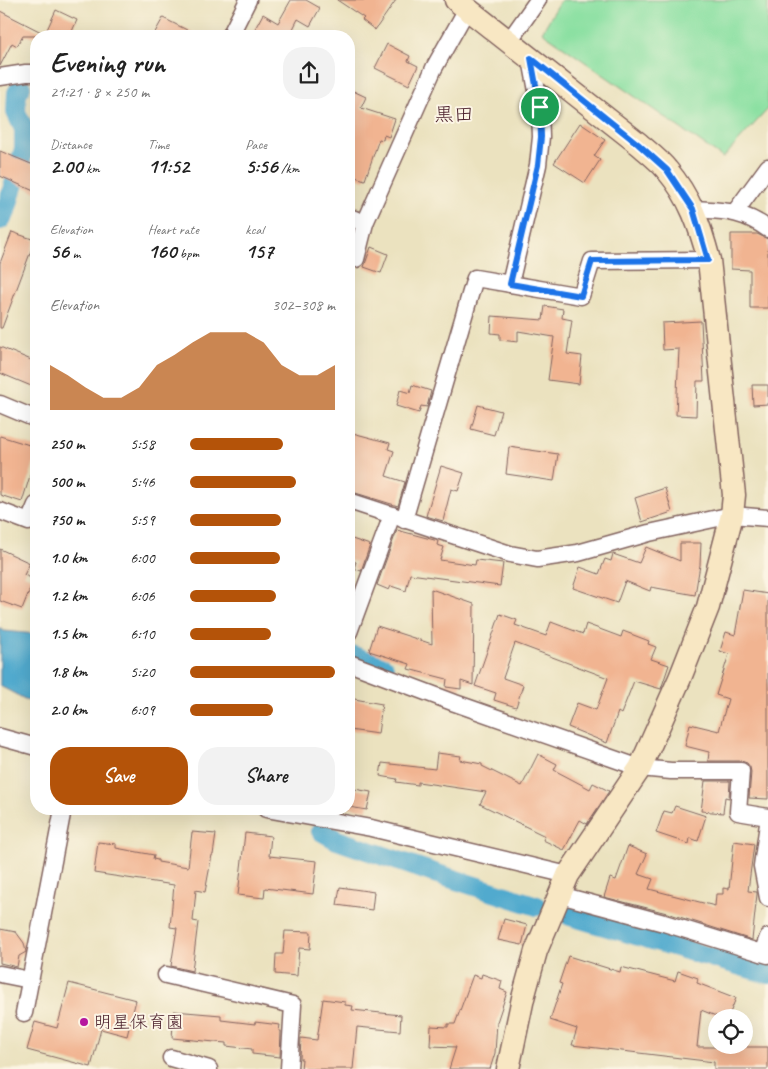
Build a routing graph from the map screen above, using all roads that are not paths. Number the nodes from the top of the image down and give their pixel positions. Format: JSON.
{"nodes":[{"id":1,"x":248,"y":0,"type":"edge"},
{"id":2,"x":538,"y":0,"type":"edge"},
{"id":3,"x":462,"y":5,"type":"edge"},
{"id":4,"x":233,"y":30,"type":"edge"},
{"id":5,"x":509,"y":41,"type":"junction"},
{"id":6,"x":531,"y":58,"type":"junction"},
{"id":7,"x":30,"y":73,"type":"edge"},
{"id":8,"x":0,"y":78,"type":"edge"},
{"id":9,"x":768,"y":167,"type":"edge"},
{"id":10,"x":693,"y":209,"type":"junction"},
{"id":11,"x":735,"y":212,"type":"junction"},
{"id":12,"x":355,"y":219,"type":"edge"},
{"id":13,"x":365,"y":223,"type":"junction"},
{"id":14,"x":768,"y":229,"type":"edge"},
{"id":15,"x":356,"y":259,"type":"dead end"},
{"id":16,"x":708,"y":260,"type":"junction"},
{"id":17,"x":510,"y":284,"type":"junction"},
{"id":18,"x":0,"y":404,"type":"edge"},
{"id":19,"x":30,"y":416,"type":"edge"},
{"id":20,"x":355,"y":503,"type":"edge"},
{"id":21,"x":0,"y":511,"type":"edge"},
{"id":22,"x":732,"y":515,"type":"junction"},
{"id":23,"x":398,"y":517,"type":"junction"},
{"id":24,"x":768,"y":518,"type":"edge"},
{"id":25,"x":30,"y":520,"type":"edge"},
{"id":26,"x":355,"y":618,"type":"edge"},
{"id":27,"x":355,"y":664,"type":"edge"},
{"id":28,"x":0,"y":737,"type":"edge"},
{"id":29,"x":30,"y":745,"type":"edge"},
{"id":30,"x":640,"y":768,"type":"junction"},
{"id":31,"x":62,"y":815,"type":"edge"},
{"id":32,"x":299,"y":815,"type":"edge"},
{"id":33,"x":768,"y":817,"type":"edge"},
{"id":34,"x":768,"y":824,"type":"edge"},
{"id":35,"x":564,"y":885,"type":"junction"},
{"id":36,"x":768,"y":898,"type":"edge"},
{"id":37,"x":768,"y":937,"type":"edge"},
{"id":38,"x":765,"y":954,"type":"edge"},
{"id":39,"x":0,"y":974,"type":"edge"},
{"id":40,"x":166,"y":974,"type":"dead end"},
{"id":41,"x":30,"y":980,"type":"junction"},
{"id":42,"x":24,"y":1013,"type":"dead end"},
{"id":43,"x":171,"y":1058,"type":"dead end"},
{"id":44,"x":209,"y":1069,"type":"edge"},
{"id":45,"x":289,"y":1069,"type":"edge"},
{"id":46,"x":508,"y":1069,"type":"edge"}],
"edges":[{"from":1,"to":4,"type":"street"},
{"from":2,"to":5,"type":"street"},
{"from":3,"to":5,"type":"street"},
{"from":3,"to":13,"type":"street"},
{"from":5,"to":6,"type":"street"},
{"from":6,"to":10,"type":"street"},
{"from":6,"to":17,"type":"street"},
{"from":7,"to":8,"type":"street"},
{"from":9,"to":11,"type":"street"},
{"from":10,"to":11,"type":"street"},
{"from":10,"to":16,"type":"street"},
{"from":11,"to":14,"type":"street"},
{"from":12,"to":13,"type":"street"},
{"from":13,"to":15,"type":"street"},
{"from":16,"to":17,"type":"street"},
{"from":16,"to":22,"type":"street"},
{"from":17,"to":23,"type":"street"},
{"from":18,"to":19,"type":"street"},
{"from":20,"to":23,"type":"street"},
{"from":21,"to":25,"type":"street"},
{"from":22,"to":23,"type":"street"},
{"from":22,"to":24,"type":"street"},
{"from":22,"to":30,"type":"street"},
{"from":23,"to":26,"type":"street"},
{"from":27,"to":30,"type":"street"},
{"from":28,"to":29,"type":"street"},
{"from":30,"to":33,"type":"street"},
{"from":30,"to":35,"type":"street"},
{"from":31,"to":41,"type":"street"},
{"from":32,"to":35,"type":"street"},
{"from":34,"to":36,"type":"street"},
{"from":35,"to":38,"type":"street"},
{"from":35,"to":46,"type":"street"},
{"from":37,"to":38,"type":"street"},
{"from":39,"to":41,"type":"street"},
{"from":40,"to":45,"type":"street"},
{"from":41,"to":42,"type":"street"},
{"from":43,"to":44,"type":"street"}]}
